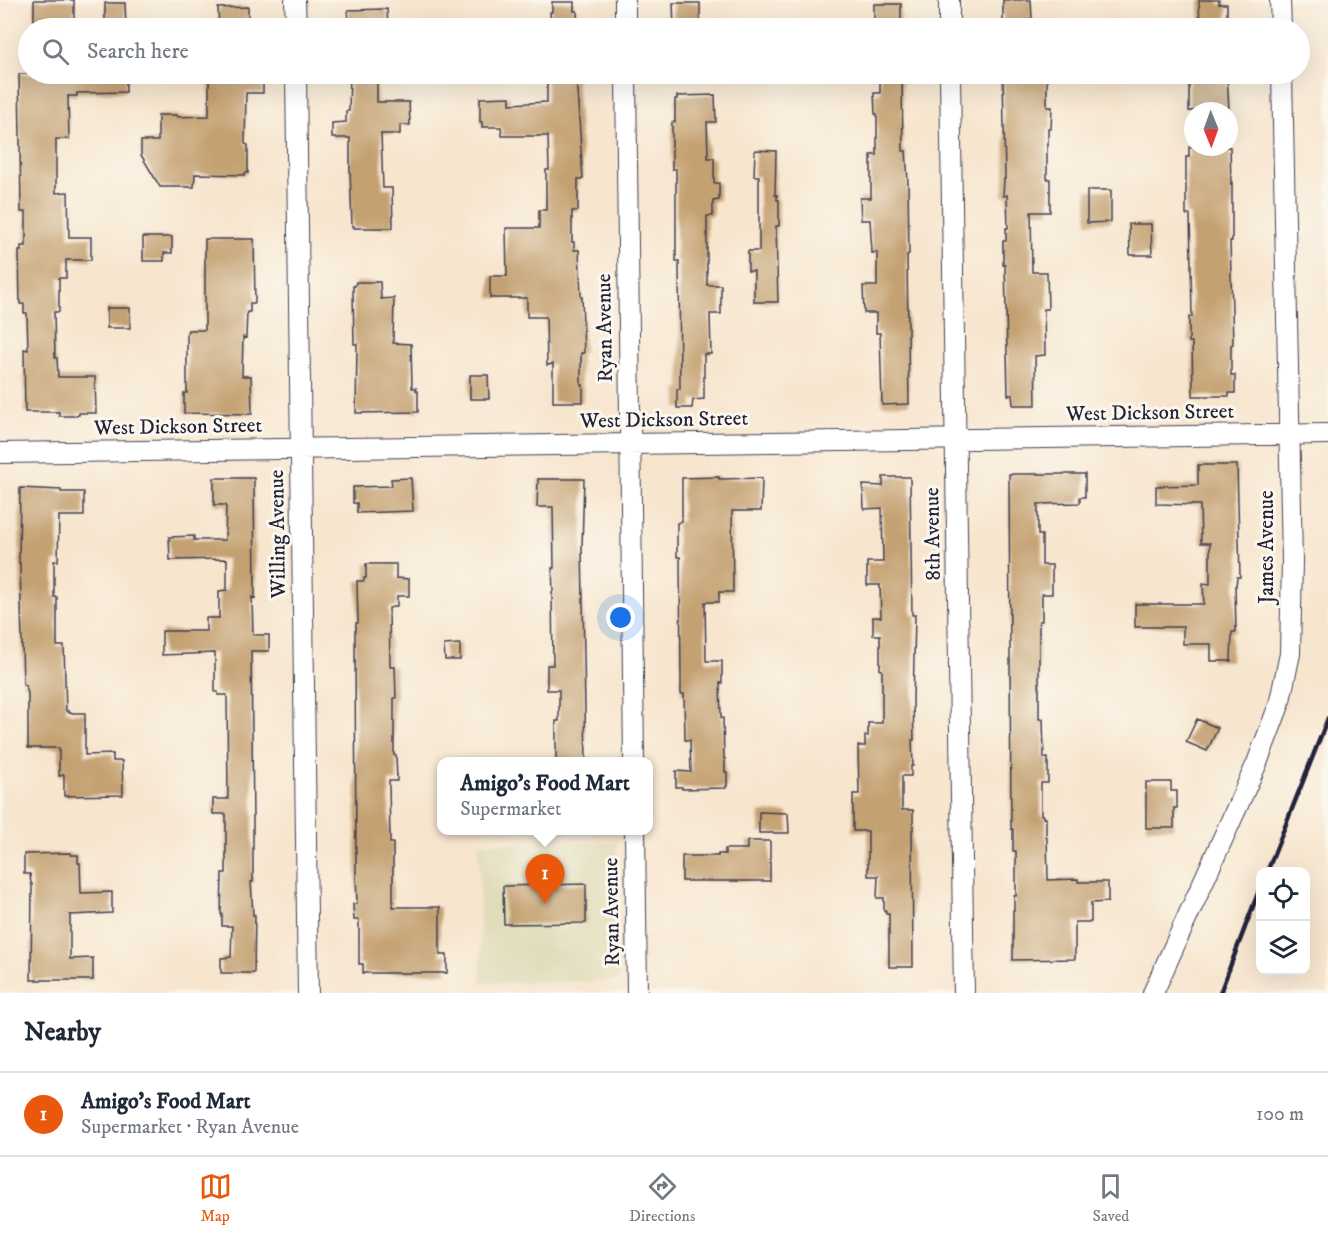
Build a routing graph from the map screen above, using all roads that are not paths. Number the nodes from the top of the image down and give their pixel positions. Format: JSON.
{"nodes":[{"id":1,"x":296,"y":0,"type":"edge"},
{"id":2,"x":625,"y":0,"type":"edge"},
{"id":3,"x":949,"y":0,"type":"edge"},
{"id":4,"x":1280,"y":0,"type":"edge"},
{"id":5,"x":296,"y":18,"type":"edge"},
{"id":6,"x":625,"y":18,"type":"edge"},
{"id":7,"x":950,"y":18,"type":"edge"},
{"id":8,"x":1281,"y":18,"type":"edge"},
{"id":9,"x":296,"y":84,"type":"edge"},
{"id":10,"x":626,"y":84,"type":"edge"},
{"id":11,"x":950,"y":84,"type":"edge"},
{"id":12,"x":1282,"y":84,"type":"edge"},
{"id":13,"x":1328,"y":434,"type":"edge"},
{"id":14,"x":1290,"y":435,"type":"junction"},
{"id":15,"x":956,"y":440,"type":"junction"},
{"id":16,"x":630,"y":444,"type":"junction"},
{"id":17,"x":301,"y":449,"type":"junction"},
{"id":18,"x":0,"y":453,"type":"edge"},
{"id":19,"x":634,"y":757,"type":"edge"},
{"id":20,"x":635,"y":835,"type":"edge"},
{"id":21,"x":308,"y":993,"type":"edge"},
{"id":22,"x":637,"y":993,"type":"edge"},
{"id":23,"x":964,"y":993,"type":"edge"},
{"id":24,"x":1153,"y":993,"type":"edge"}],
"edges":[{"from":1,"to":5,"type":"street"},
{"from":2,"to":6,"type":"street"},
{"from":3,"to":7,"type":"street"},
{"from":4,"to":8,"type":"street"},
{"from":9,"to":17,"type":"street","name":"Willing Avenue"},
{"from":10,"to":16,"type":"street","name":"Ryan Avenue"},
{"from":11,"to":15,"type":"street","name":"8th Avenue"},
{"from":12,"to":14,"type":"street","name":"James Avenue"},
{"from":13,"to":14,"type":"street","name":"West Dickson Street"},
{"from":14,"to":15,"type":"street","name":"West Dickson Street"},
{"from":14,"to":24,"type":"street","name":"James Avenue"},
{"from":15,"to":16,"type":"street","name":"West Dickson Street"},
{"from":15,"to":23,"type":"street","name":"8th Avenue"},
{"from":16,"to":17,"type":"street","name":"West Dickson Street"},
{"from":16,"to":19,"type":"street","name":"Ryan Avenue"},
{"from":17,"to":18,"type":"street","name":"West Dickson Street"},
{"from":17,"to":21,"type":"street","name":"Willing Avenue"},
{"from":20,"to":22,"type":"street","name":"Ryan Avenue"}]}
